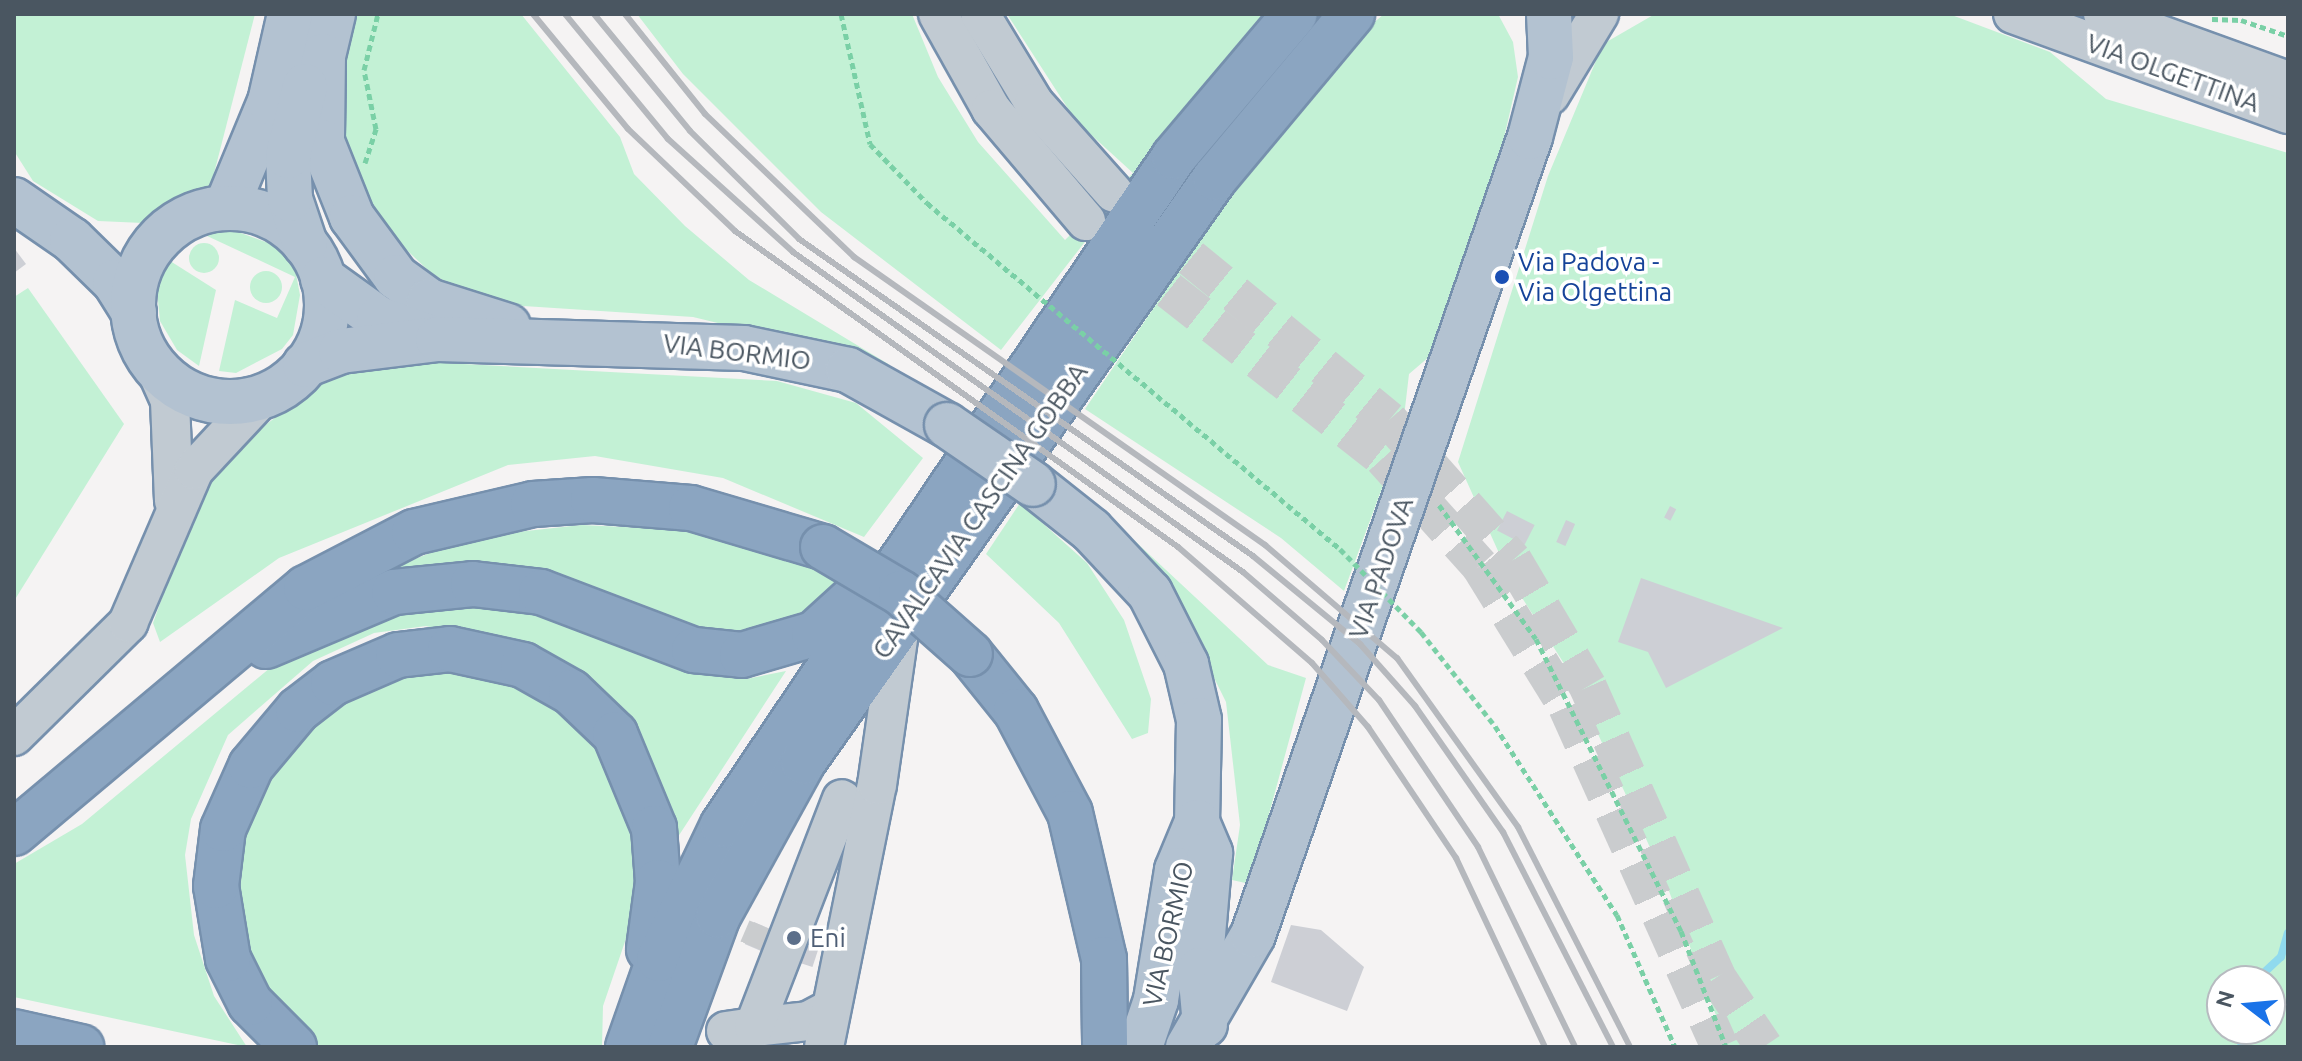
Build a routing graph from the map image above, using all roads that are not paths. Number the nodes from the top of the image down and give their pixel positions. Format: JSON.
{"nodes":[{"id":1,"x":290,"y":14,"type":"edge"},
{"id":2,"x":332,"y":14,"type":"edge"},
{"id":3,"x":938,"y":14,"type":"edge"},
{"id":4,"x":980,"y":14,"type":"edge"},
{"id":5,"x":1295,"y":14,"type":"edge"},
{"id":6,"x":1352,"y":14,"type":"edge"},
{"id":7,"x":1523,"y":14,"type":"edge"},
{"id":8,"x":1549,"y":14,"type":"edge"},
{"id":9,"x":1599,"y":14,"type":"edge"},
{"id":10,"x":2013,"y":14,"type":"edge"},
{"id":11,"x":2103,"y":14,"type":"edge"},
{"id":12,"x":2288,"y":81,"type":"edge"},
{"id":13,"x":2288,"y":114,"type":"edge"},
{"id":14,"x":1533,"y":122,"type":"junction"},
{"id":15,"x":1114,"y":193,"type":"tunnel mouth"},
{"id":16,"x":14,"y":200,"type":"edge"},
{"id":17,"x":226,"y":208,"type":"junction"},
{"id":18,"x":1086,"y":221,"type":"dead end"},
{"id":19,"x":168,"y":231,"type":"junction"},
{"id":20,"x":72,"y":240,"type":"junction"},
{"id":21,"x":314,"y":261,"type":"junction"},
{"id":22,"x":134,"y":313,"type":"junction"},
{"id":23,"x":438,"y":339,"type":"junction"},
{"id":24,"x":557,"y":339,"type":"junction"},
{"id":25,"x":305,"y":365,"type":"junction"},
{"id":26,"x":155,"y":367,"type":"junction"},
{"id":27,"x":262,"y":397,"type":"junction"},
{"id":28,"x":173,"y":505,"type":"junction"},
{"id":29,"x":916,"y":531,"type":"junction"},
{"id":30,"x":900,"y":625,"type":"junction"},
{"id":31,"x":186,"y":695,"type":"junction"},
{"id":32,"x":14,"y":736,"type":"edge"},
{"id":33,"x":877,"y":785,"type":"junction"},
{"id":34,"x":842,"y":799,"type":"junction"},
{"id":35,"x":1197,"y":822,"type":"junction"},
{"id":36,"x":14,"y":833,"type":"edge"},
{"id":37,"x":1156,"y":1000,"type":"junction"},
{"id":38,"x":829,"y":1010,"type":"junction"},
{"id":39,"x":14,"y":1032,"type":"edge"},
{"id":40,"x":733,"y":1035,"type":"edge"},
{"id":41,"x":1205,"y":1040,"type":"edge"},
{"id":42,"x":81,"y":1047,"type":"edge"},
{"id":43,"x":294,"y":1047,"type":"edge"},
{"id":44,"x":627,"y":1047,"type":"edge"},
{"id":45,"x":670,"y":1047,"type":"edge"},
{"id":46,"x":824,"y":1047,"type":"edge"},
{"id":47,"x":1105,"y":1047,"type":"edge"},
{"id":48,"x":1140,"y":1047,"type":"edge"},
{"id":49,"x":1170,"y":1047,"type":"edge"}],
"edges":[{"from":1,"to":17,"type":"main road"},
{"from":2,"to":21,"type":"main road"},
{"from":2,"to":24,"type":"main road"},
{"from":3,"to":18,"type":"street"},
{"from":4,"to":15,"type":"street"},
{"from":5,"to":29,"type":"highway","name":"CAVALCAVIA CASCINA GOBBA"},
{"from":6,"to":30,"type":"highway","name":"CAVALCAVIA CASCINA GOBBA"},
{"from":7,"to":14,"type":"main road","name":"VIA PADOVA"},
{"from":8,"to":14,"type":"main road","name":"VIA PADOVA"},
{"from":9,"to":14,"type":"street"},
{"from":10,"to":13,"type":"street","name":"VIA OLGETTINA"},
{"from":11,"to":12,"type":"street","name":"VIA OLGETTINA"},
{"from":14,"to":41,"type":"main road","name":"VIA PADOVA"},
{"from":16,"to":20,"type":"main road"},
{"from":17,"to":19,"type":"main road"},
{"from":17,"to":21,"type":"main road"},
{"from":19,"to":20,"type":"main road"},
{"from":19,"to":22,"type":"main road"},
{"from":20,"to":22,"type":"main road"},
{"from":21,"to":23,"type":"main road","name":"VIA BORMIO"},
{"from":21,"to":25,"type":"main road"},
{"from":22,"to":26,"type":"main road"},
{"from":23,"to":24,"type":"main road","name":"VIA BORMIO"},
{"from":23,"to":25,"type":"main road","name":"VIA BORMIO"},
{"from":24,"to":35,"type":"main road","name":"VIA BORMIO","bridge":true},
{"from":25,"to":27,"type":"main road"},
{"from":26,"to":27,"type":"main road"},
{"from":26,"to":28,"type":"street"},
{"from":27,"to":28,"type":"street"},
{"from":28,"to":32,"type":"street"},
{"from":29,"to":31,"type":"highway"},
{"from":29,"to":44,"type":"highway","name":"CAVALCAVIA CASCINA GOBBA"},
{"from":30,"to":33,"type":"street"},
{"from":30,"to":45,"type":"highway","name":"CAVALCAVIA CASCINA GOBBA"},
{"from":31,"to":36,"type":"highway"},
{"from":31,"to":47,"type":"highway","bridge":true},
{"from":33,"to":34,"type":"street"},
{"from":33,"to":38,"type":"street"},
{"from":34,"to":40,"type":"street"},
{"from":34,"to":40,"type":"street"},
{"from":35,"to":37,"type":"main road","name":"VIA BORMIO"},
{"from":35,"to":41,"type":"main road","name":"VIA BORMIO"},
{"from":37,"to":48,"type":"main road","name":"VIA BORMIO"},
{"from":37,"to":49,"type":"main road"},
{"from":38,"to":40,"type":"street"},
{"from":38,"to":46,"type":"street"},
{"from":39,"to":42,"type":"highway"},
{"from":43,"to":44,"type":"highway"}]}
